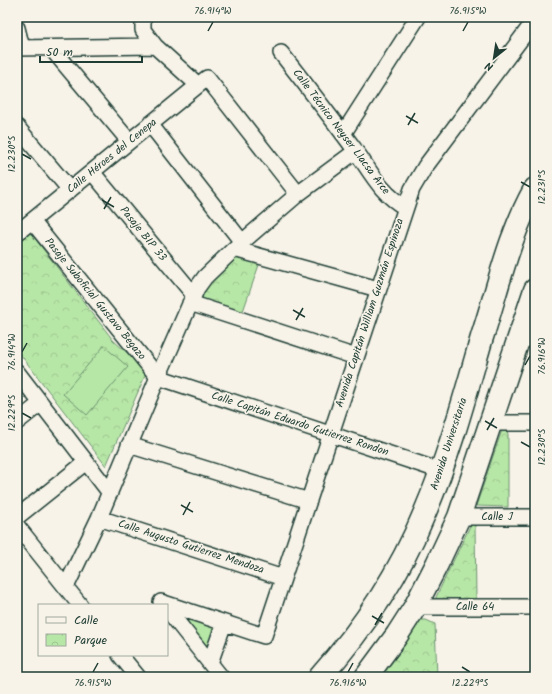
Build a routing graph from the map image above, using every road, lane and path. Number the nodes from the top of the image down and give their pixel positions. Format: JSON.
{"nodes":[{"id":1,"x":143,"y":17,"type":"edge"},
{"id":2,"x":418,"y":17,"type":"edge"},
{"id":3,"x":535,"y":20,"type":"edge"},
{"id":4,"x":17,"y":28,"type":"edge"},
{"id":5,"x":154,"y":46,"type":"junction"},
{"id":6,"x":20,"y":48,"type":"edge"},
{"id":7,"x":51,"y":48,"type":"junction"},
{"id":8,"x":281,"y":53,"type":"dead end"},
{"id":9,"x":203,"y":81,"type":"junction"},
{"id":10,"x":150,"y":124,"type":"junction"},
{"id":11,"x":17,"y":126,"type":"edge"},
{"id":12,"x":343,"y":134,"type":"junction"},
{"id":13,"x":129,"y":141,"type":"junction"},
{"id":14,"x":356,"y":151,"type":"junction"},
{"id":15,"x":92,"y":172,"type":"junction"},
{"id":16,"x":70,"y":190,"type":"junction"},
{"id":17,"x":535,"y":190,"type":"edge"},
{"id":18,"x":298,"y":194,"type":"junction"},
{"id":19,"x":405,"y":207,"type":"junction"},
{"id":20,"x":32,"y":221,"type":"junction"},
{"id":21,"x":17,"y":233,"type":"edge"},
{"id":22,"x":238,"y":246,"type":"junction"},
{"id":23,"x":378,"y":289,"type":"junction"},
{"id":24,"x":535,"y":290,"type":"edge"},
{"id":25,"x":192,"y":299,"type":"junction"},
{"id":26,"x":527,"y":339,"type":"edge"},
{"id":27,"x":356,"y":357,"type":"junction"},
{"id":28,"x":17,"y":372,"type":"edge"},
{"id":29,"x":158,"y":377,"type":"junction"},
{"id":30,"x":41,"y":403,"type":"junction"},
{"id":31,"x":17,"y":422,"type":"edge"},
{"id":32,"x":491,"y":423,"type":"junction"},
{"id":33,"x":535,"y":423,"type":"edge"},
{"id":34,"x":330,"y":434,"type":"junction"},
{"id":35,"x":129,"y":445,"type":"junction"},
{"id":36,"x":86,"y":462,"type":"junction"},
{"id":37,"x":441,"y":471,"type":"junction"},
{"id":38,"x":110,"y":493,"type":"junction"},
{"id":39,"x":308,"y":501,"type":"junction"},
{"id":40,"x":17,"y":517,"type":"edge"},
{"id":41,"x":459,"y":517,"type":"junction"},
{"id":42,"x":535,"y":517,"type":"edge"},
{"id":43,"x":99,"y":518,"type":"junction"},
{"id":44,"x":17,"y":526,"type":"edge"},
{"id":45,"x":283,"y":578,"type":"junction"},
{"id":46,"x":66,"y":587,"type":"junction"},
{"id":47,"x":79,"y":604,"type":"edge"},
{"id":48,"x":168,"y":604,"type":"edge"},
{"id":49,"x":415,"y":606,"type":"junction"},
{"id":50,"x":535,"y":607,"type":"edge"},
{"id":51,"x":168,"y":610,"type":"edge"},
{"id":52,"x":224,"y":623,"type":"junction"},
{"id":53,"x":121,"y":656,"type":"edge"},
{"id":54,"x":210,"y":663,"type":"junction"},
{"id":55,"x":138,"y":677,"type":"edge"},
{"id":56,"x":221,"y":677,"type":"edge"},
{"id":57,"x":320,"y":677,"type":"edge"},
{"id":58,"x":366,"y":677,"type":"edge"}],
"edges":[{"from":1,"to":5,"type":"street"},
{"from":2,"to":12,"type":"street"},
{"from":3,"to":19,"type":"street","name":"Avenida Capitán William Guzmán Espinoza"},
{"from":4,"to":6,"type":"street"},
{"from":5,"to":7,"type":"street"},
{"from":5,"to":9,"type":"street"},
{"from":6,"to":7,"type":"street"},
{"from":7,"to":13,"type":"street"},
{"from":8,"to":12,"type":"street","name":"Calle Técnico Neyser Llacsa Arce"},
{"from":9,"to":10,"type":"street","name":"Calle Héroes del Cenepa"},
{"from":9,"to":18,"type":"street"},
{"from":10,"to":13,"type":"street","name":"Calle Héroes del Cenepa"},
{"from":10,"to":22,"type":"street"},
{"from":11,"to":16,"type":"street"},
{"from":12,"to":14,"type":"street","name":"Calle Técnico Neyser Llacsa Arce"},
{"from":13,"to":15,"type":"street","name":"Calle Héroes del Cenepa"},
{"from":14,"to":18,"type":"street"},
{"from":14,"to":19,"type":"street","name":"Calle Técnico Neyser Llacsa Arce"},
{"from":15,"to":16,"type":"street","name":"Calle Héroes del Cenepa"},
{"from":15,"to":25,"type":"street","name":"Pasaje BIP 33"},
{"from":16,"to":20,"type":"street","name":"Calle Héroes del Cenepa"},
{"from":17,"to":37,"type":"street","name":"Avenida Universitaria"},
{"from":18,"to":22,"type":"street"},
{"from":19,"to":23,"type":"street","name":"Avenida Capitán William Guzmán Espinoza"},
{"from":20,"to":21,"type":"street","name":"Calle Héroes del Cenepa"},
{"from":20,"to":29,"type":"street","name":"Pasaje Suboficial Gustavo Begazo"},
{"from":22,"to":23,"type":"street"},
{"from":22,"to":25,"type":"street"},
{"from":23,"to":27,"type":"street","name":"Avenida Capitán William Guzmán Espinoza"},
{"from":24,"to":26,"type":"street"},
{"from":25,"to":27,"type":"street"},
{"from":25,"to":29,"type":"street"},
{"from":26,"to":32,"type":"street"},
{"from":27,"to":34,"type":"street","name":"Avenida Capitán William Guzmán Espinoza"},
{"from":28,"to":30,"type":"street"},
{"from":29,"to":34,"type":"street","name":"Calle Capitán Eduardo Gutierrez Rondon"},
{"from":29,"to":35,"type":"street"},
{"from":30,"to":31,"type":"street"},
{"from":30,"to":36,"type":"street"},
{"from":32,"to":33,"type":"street"},
{"from":32,"to":41,"type":"street"},
{"from":34,"to":37,"type":"street","name":"Calle Capitán Eduardo Gutierrez Rondon"},
{"from":34,"to":39,"type":"street","name":"Avenida Capitán William Guzmán Espinoza"},
{"from":35,"to":38,"type":"street"},
{"from":35,"to":39,"type":"street"},
{"from":36,"to":38,"type":"street"},
{"from":36,"to":40,"type":"street"},
{"from":37,"to":57,"type":"street","name":"Avenida Universitaria"},
{"from":38,"to":43,"type":"street"},
{"from":39,"to":45,"type":"street","name":"Avenida Capitán William Guzmán Espinoza"},
{"from":41,"to":42,"type":"street","name":"Calle J"},
{"from":41,"to":49,"type":"street"},
{"from":43,"to":45,"type":"street","name":"Calle Augusto Gutierrez Mendoza"},
{"from":43,"to":46,"type":"street"},
{"from":44,"to":46,"type":"street"},
{"from":45,"to":52,"type":"street","name":"Avenida Capitán William Guzmán Espinoza"},
{"from":46,"to":47,"type":"street"},
{"from":48,"to":52,"type":"street"},
{"from":49,"to":50,"type":"street","name":"Calle 64"},
{"from":49,"to":58,"type":"street"},
{"from":51,"to":54,"type":"street"},
{"from":52,"to":54,"type":"street"},
{"from":53,"to":55,"type":"street"},
{"from":54,"to":56,"type":"street"}]}
